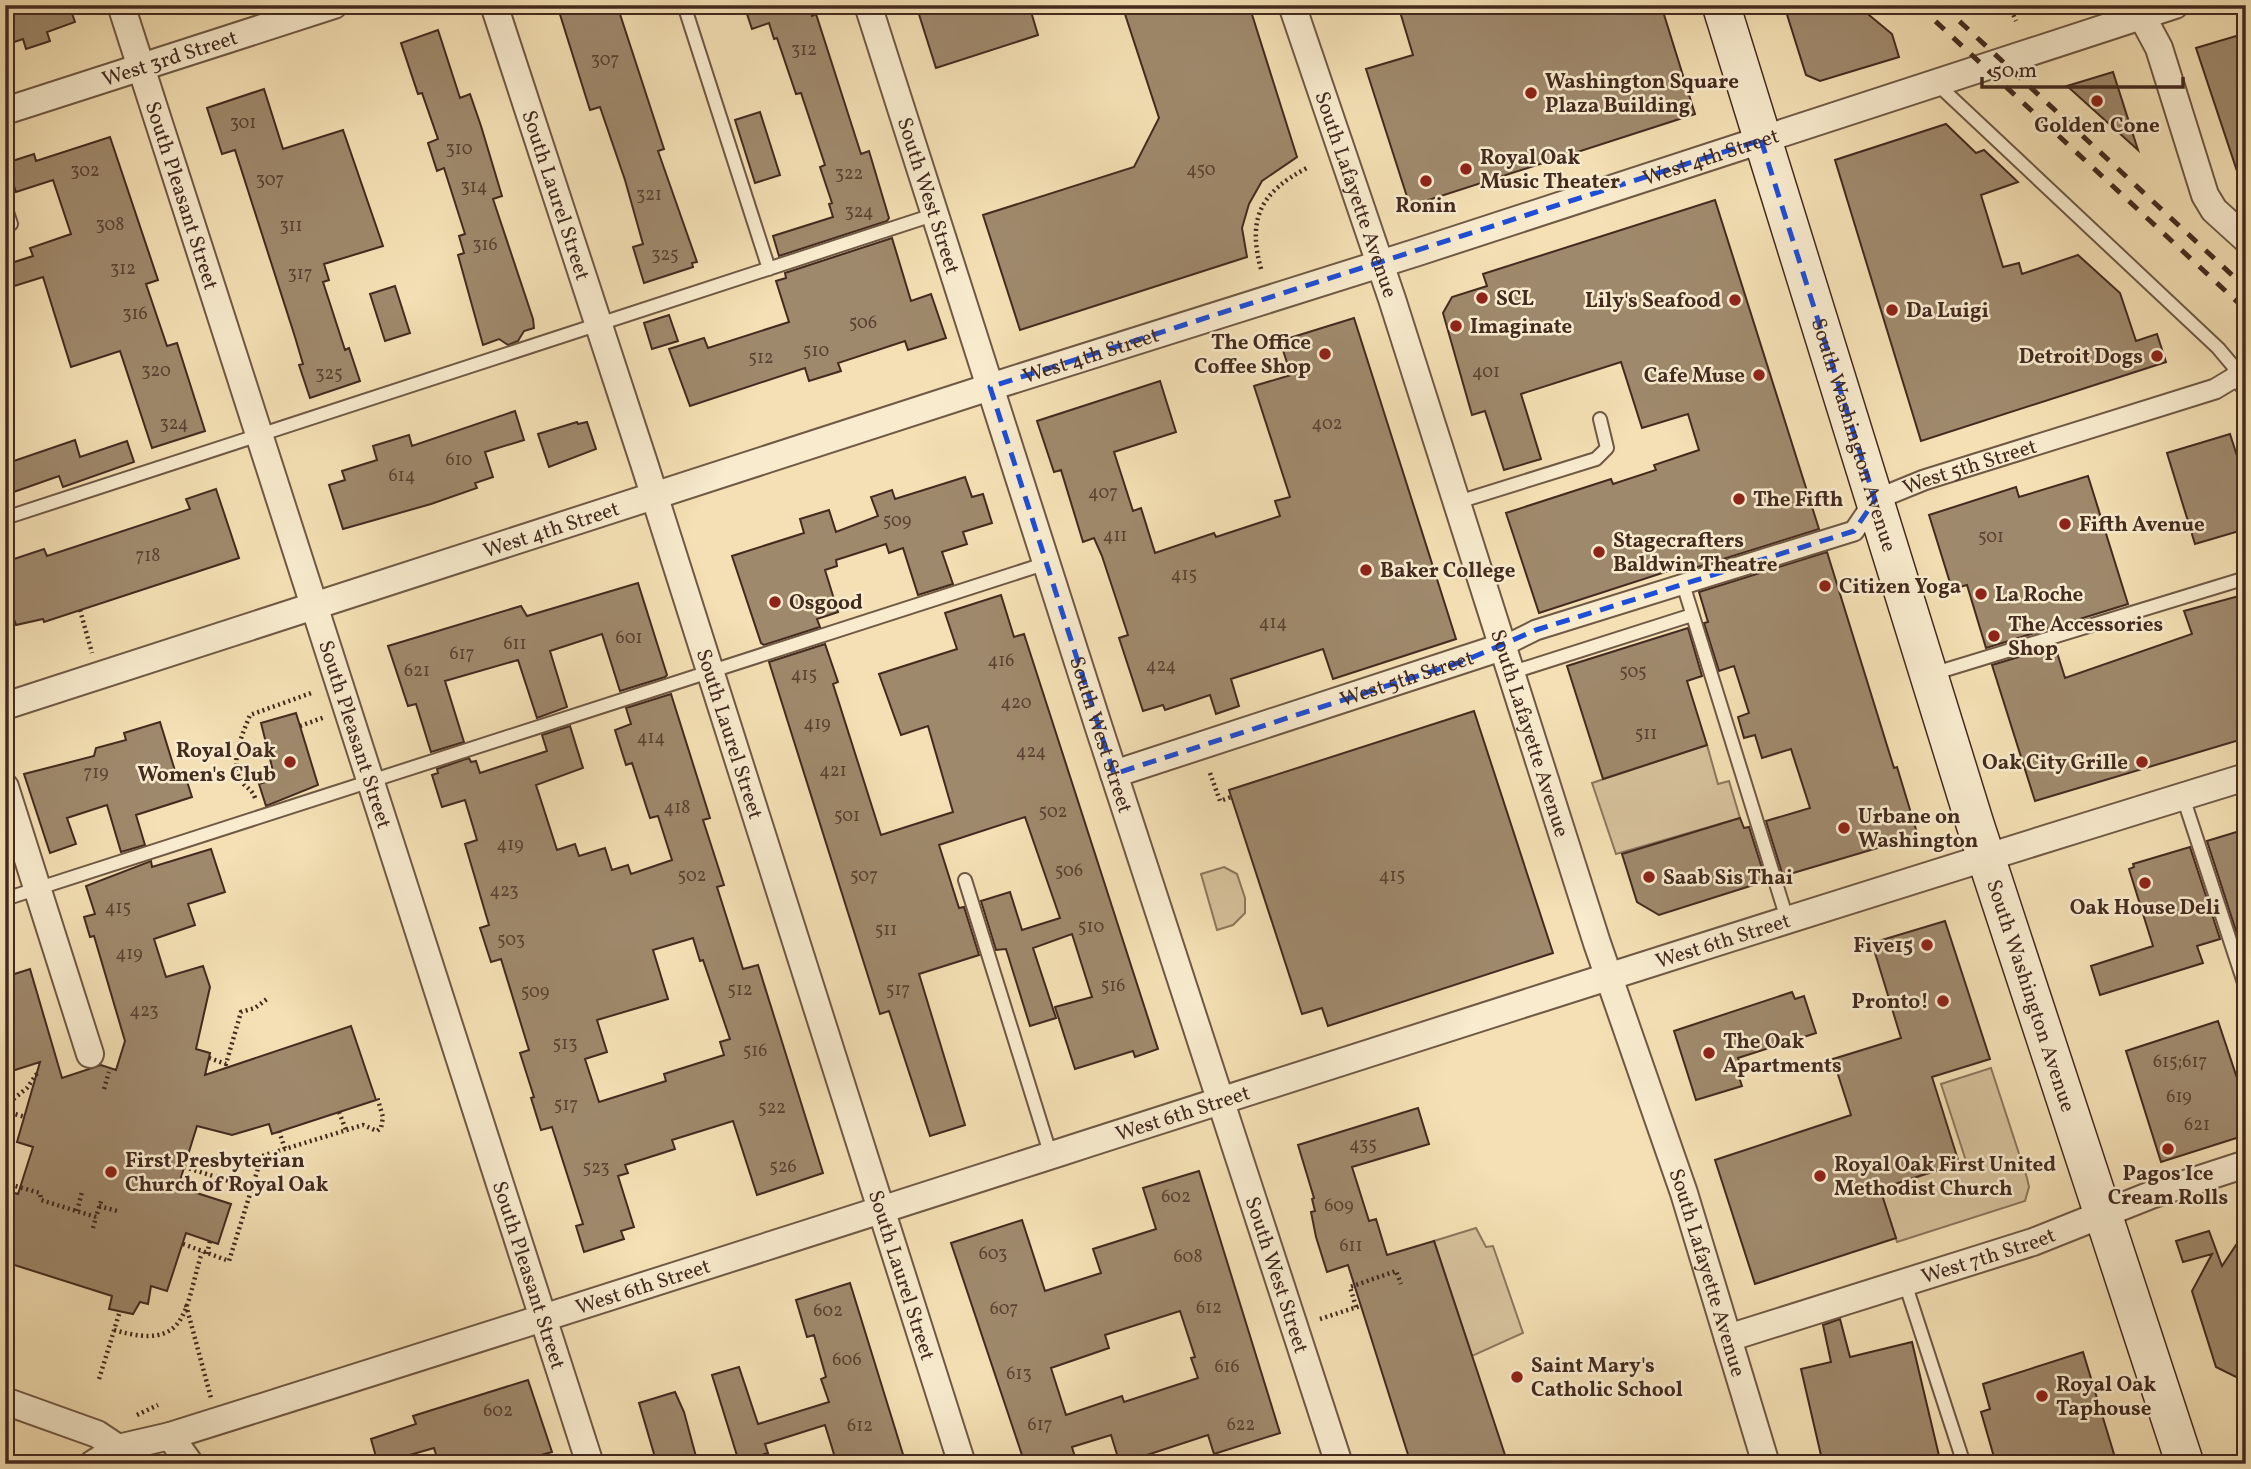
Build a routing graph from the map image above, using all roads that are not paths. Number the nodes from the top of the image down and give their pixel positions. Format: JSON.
{"nodes":[{"id":1,"x":121,"y":5,"type":"edge"},
{"id":2,"x":334,"y":5,"type":"edge"},
{"id":3,"x":494,"y":5,"type":"edge"},
{"id":4,"x":684,"y":5,"type":"edge"},
{"id":5,"x":868,"y":5,"type":"edge"},
{"id":6,"x":1292,"y":5,"type":"edge"},
{"id":7,"x":1721,"y":5,"type":"edge"},
{"id":8,"x":2175,"y":5,"type":"edge"},
{"id":9,"x":2139,"y":10,"type":"edge"},
{"id":10,"x":140,"y":67,"type":"junction"},
{"id":11,"x":1936,"y":83,"type":"junction"},
{"id":12,"x":5,"y":111,"type":"edge"},
{"id":13,"x":1761,"y":140,"type":"junction"},
{"id":14,"x":5,"y":206,"type":"edge"},
{"id":15,"x":936,"y":214,"type":"junction"},
{"id":16,"x":11,"y":224,"type":"dead end"},
{"id":17,"x":2246,"y":239,"type":"edge"},
{"id":18,"x":1379,"y":264,"type":"junction"},
{"id":19,"x":769,"y":269,"type":"junction"},
{"id":20,"x":597,"y":324,"type":"junction"},
{"id":21,"x":2243,"y":377,"type":"edge"},
{"id":22,"x":990,"y":387,"type":"junction"},
{"id":23,"x":1600,"y":419,"type":"dead end"},
{"id":24,"x":260,"y":434,"type":"junction"},
{"id":25,"x":654,"y":497,"type":"junction"},
{"id":26,"x":1875,"y":500,"type":"junction"},
{"id":27,"x":1455,"y":503,"type":"junction"},
{"id":28,"x":5,"y":518,"type":"edge"},
{"id":29,"x":1047,"y":564,"type":"junction"},
{"id":30,"x":2246,"y":578,"type":"edge"},
{"id":31,"x":1683,"y":584,"type":"junction"},
{"id":32,"x":315,"y":606,"type":"junction"},
{"id":33,"x":1692,"y":615,"type":"junction"},
{"id":34,"x":1506,"y":660,"type":"junction"},
{"id":35,"x":710,"y":673,"type":"junction"},
{"id":36,"x":1928,"y":675,"type":"junction"},
{"id":37,"x":5,"y":706,"type":"edge"},
{"id":38,"x":1114,"y":774,"type":"junction"},
{"id":39,"x":2246,"y":778,"type":"edge"},
{"id":40,"x":371,"y":782,"type":"junction"},
{"id":41,"x":5,"y":787,"type":"edge"},
{"id":42,"x":2183,"y":797,"type":"junction"},
{"id":43,"x":1987,"y":859,"type":"junction"},
{"id":44,"x":965,"y":880,"type":"dead end"},
{"id":45,"x":37,"y":889,"type":"junction"},
{"id":46,"x":5,"y":900,"type":"edge"},
{"id":47,"x":1788,"y":922,"type":"junction"},
{"id":48,"x":1611,"y":977,"type":"junction"},
{"id":49,"x":2246,"y":989,"type":"edge"},
{"id":50,"x":90,"y":1054,"type":"dead end"},
{"id":51,"x":1220,"y":1102,"type":"junction"},
{"id":52,"x":1051,"y":1157,"type":"junction"},
{"id":53,"x":2246,"y":1164,"type":"edge"},
{"id":54,"x":881,"y":1210,"type":"junction"},
{"id":55,"x":2103,"y":1216,"type":"junction"},
{"id":56,"x":1905,"y":1283,"type":"junction"},
{"id":57,"x":544,"y":1320,"type":"junction"},
{"id":58,"x":1728,"y":1338,"type":"junction"},
{"id":59,"x":5,"y":1401,"type":"edge"},
{"id":60,"x":170,"y":1436,"type":"junction"},
{"id":61,"x":118,"y":1448,"type":"junction"},
{"id":62,"x":93,"y":1464,"type":"edge"},
{"id":63,"x":190,"y":1464,"type":"edge"},
{"id":64,"x":590,"y":1464,"type":"edge"},
{"id":65,"x":962,"y":1464,"type":"edge"},
{"id":66,"x":1339,"y":1464,"type":"edge"},
{"id":67,"x":1766,"y":1464,"type":"edge"},
{"id":68,"x":1964,"y":1464,"type":"edge"},
{"id":69,"x":2185,"y":1464,"type":"edge"}],
"edges":[{"from":1,"to":10,"type":"street","name":"South Pleasant Street"},
{"from":2,"to":10,"type":"street","name":"West 3rd Street"},
{"from":3,"to":20,"type":"street","name":"South Laurel Street"},
{"from":4,"to":19,"type":"lane"},
{"from":5,"to":15,"type":"street","name":"South West Street"},
{"from":6,"to":18,"type":"street","name":"South Lafayette Avenue"},
{"from":7,"to":13,"type":"main road","name":"South Washington Avenue"},
{"from":8,"to":9,"type":"street","name":"West 4th Street"},
{"from":9,"to":11,"type":"street","name":"West 4th Street"},
{"from":9,"to":17,"type":"street"},
{"from":10,"to":12,"type":"street","name":"West 3rd Street"},
{"from":10,"to":24,"type":"street","name":"South Pleasant Street"},
{"from":11,"to":13,"type":"street","name":"West 4th Street"},
{"from":11,"to":21,"type":"lane"},
{"from":13,"to":18,"type":"street","name":"West 4th Street"},
{"from":13,"to":26,"type":"main road","name":"South Washington Avenue"},
{"from":14,"to":16,"type":"lane"},
{"from":15,"to":19,"type":"lane"},
{"from":15,"to":22,"type":"street","name":"South West Street"},
{"from":18,"to":22,"type":"street","name":"West 4th Street"},
{"from":18,"to":27,"type":"street","name":"South Lafayette Avenue"},
{"from":19,"to":20,"type":"lane"},
{"from":20,"to":24,"type":"lane"},
{"from":20,"to":25,"type":"street","name":"South Laurel Street"},
{"from":21,"to":26,"type":"street","name":"West 5th Street"},
{"from":22,"to":25,"type":"street","name":"West 4th Street"},
{"from":22,"to":29,"type":"street","name":"South West Street"},
{"from":23,"to":27,"type":"lane"},
{"from":24,"to":28,"type":"lane"},
{"from":24,"to":32,"type":"street","name":"South Pleasant Street"},
{"from":25,"to":32,"type":"street","name":"West 4th Street"},
{"from":25,"to":35,"type":"street","name":"South Laurel Street"},
{"from":26,"to":31,"type":"street","name":"West 5th Street"},
{"from":26,"to":36,"type":"main road","name":"South Washington Avenue"},
{"from":27,"to":34,"type":"street","name":"South Lafayette Avenue"},
{"from":29,"to":35,"type":"lane"},
{"from":29,"to":38,"type":"street","name":"South West Street"},
{"from":30,"to":36,"type":"lane"},
{"from":31,"to":33,"type":"lane"},
{"from":31,"to":34,"type":"street","name":"West 5th Street"},
{"from":32,"to":37,"type":"street","name":"West 4th Street"},
{"from":32,"to":40,"type":"street","name":"South Pleasant Street"},
{"from":33,"to":34,"type":"lane"},
{"from":33,"to":47,"type":"lane"},
{"from":34,"to":38,"type":"street","name":"West 5th Street"},
{"from":34,"to":48,"type":"street","name":"South Lafayette Avenue"},
{"from":35,"to":40,"type":"lane"},
{"from":35,"to":54,"type":"street","name":"South Laurel Street"},
{"from":36,"to":43,"type":"main road","name":"South Washington Avenue"},
{"from":38,"to":51,"type":"street","name":"South West Street"},
{"from":39,"to":42,"type":"street","name":"West 6th Street"},
{"from":40,"to":45,"type":"lane"},
{"from":40,"to":57,"type":"street","name":"South Pleasant Street"},
{"from":41,"to":45,"type":"street"},
{"from":42,"to":43,"type":"street","name":"West 6th Street"},
{"from":42,"to":49,"type":"lane"},
{"from":43,"to":47,"type":"street","name":"West 6th Street"},
{"from":43,"to":55,"type":"main road","name":"South Washington Avenue"},
{"from":44,"to":52,"type":"lane"},
{"from":45,"to":46,"type":"lane"},
{"from":45,"to":50,"type":"street"},
{"from":47,"to":48,"type":"street","name":"West 6th Street"},
{"from":48,"to":51,"type":"street","name":"West 6th Street"},
{"from":48,"to":58,"type":"street","name":"South Lafayette Avenue"},
{"from":51,"to":52,"type":"street","name":"West 6th Street"},
{"from":51,"to":66,"type":"street","name":"South West Street"},
{"from":52,"to":54,"type":"street","name":"West 6th Street"},
{"from":53,"to":55,"type":"street","name":"West 7th Street"},
{"from":54,"to":57,"type":"street","name":"West 6th Street"},
{"from":54,"to":65,"type":"street","name":"South Laurel Street"},
{"from":55,"to":56,"type":"street","name":"West 7th Street"},
{"from":55,"to":69,"type":"main road","name":"South Washington Avenue"},
{"from":56,"to":58,"type":"street","name":"West 7th Street"},
{"from":56,"to":68,"type":"lane"},
{"from":57,"to":60,"type":"street","name":"West 6th Street"},
{"from":57,"to":64,"type":"street","name":"South Pleasant Street"},
{"from":58,"to":67,"type":"street","name":"South Lafayette Avenue"},
{"from":59,"to":61,"type":"street"},
{"from":60,"to":61,"type":"street","name":"West 6th Street"},
{"from":60,"to":63,"type":"street"},
{"from":61,"to":62,"type":"street","name":"West 6th Street"}]}
